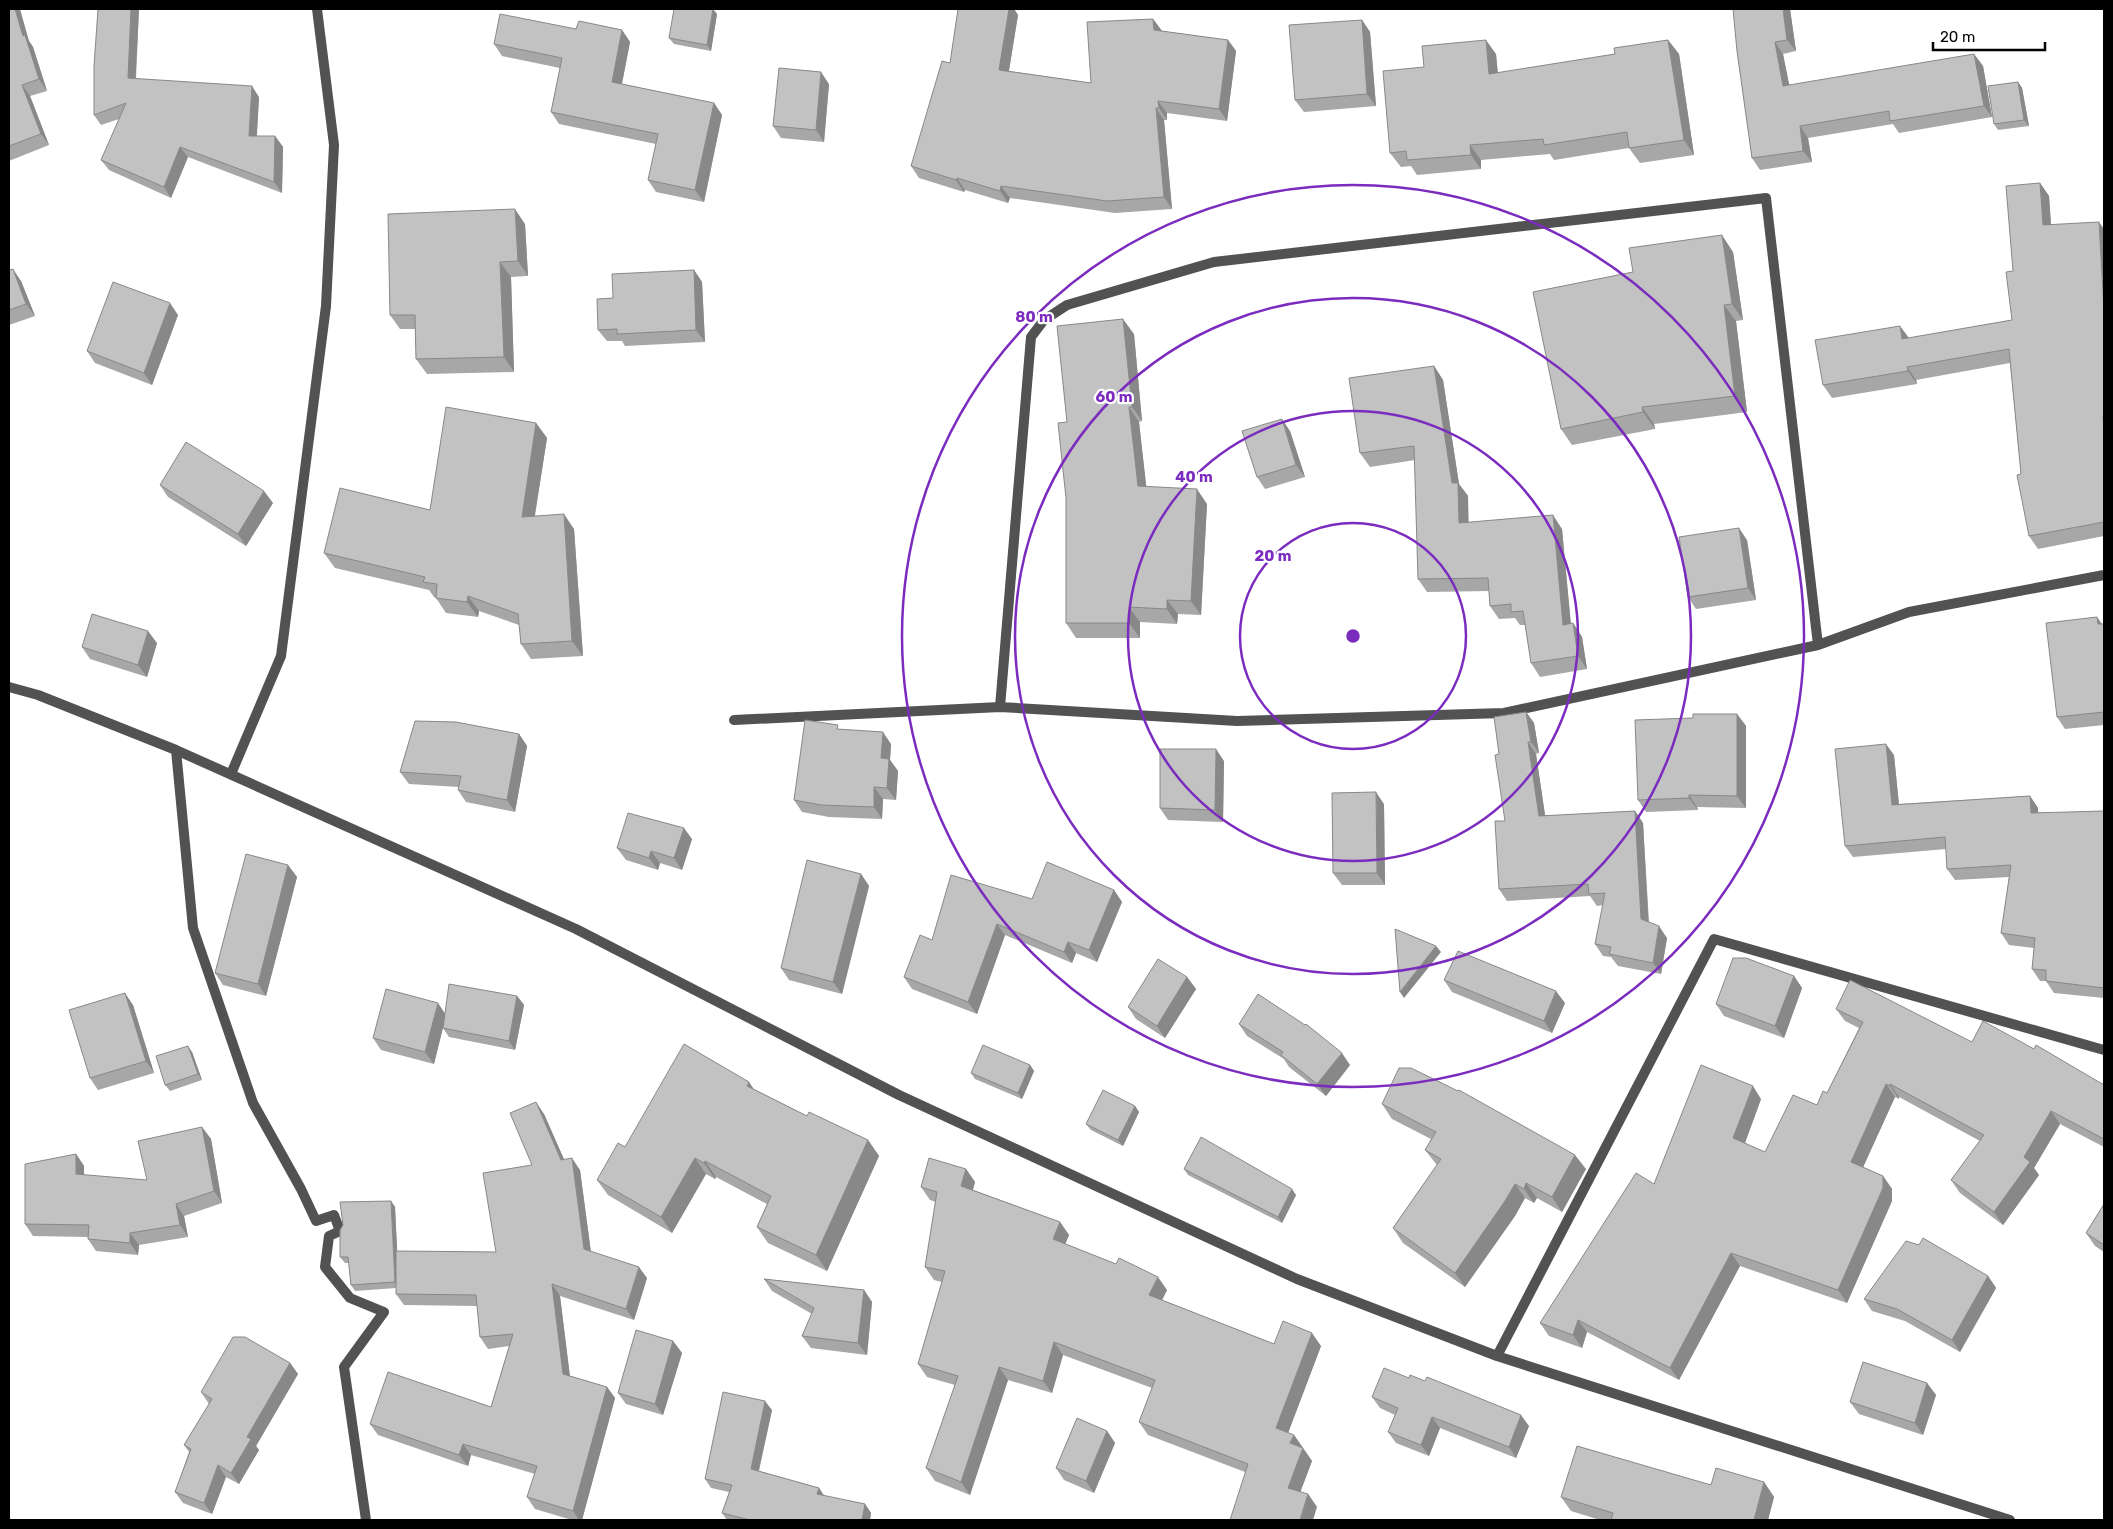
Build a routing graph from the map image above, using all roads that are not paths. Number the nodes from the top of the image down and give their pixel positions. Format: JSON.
{"nodes":[{"id":1,"x":317,"y":9,"type":"edge"},
{"id":2,"x":2104,"y":574,"type":"edge"},
{"id":3,"x":1818,"y":645,"type":"junction"},
{"id":4,"x":9,"y":687,"type":"edge"},
{"id":5,"x":1000,"y":707,"type":"junction"},
{"id":6,"x":734,"y":720,"type":"dead end"},
{"id":7,"x":176,"y":750,"type":"junction"},
{"id":8,"x":231,"y":774,"type":"junction"},
{"id":9,"x":2104,"y":1050,"type":"edge"},
{"id":10,"x":1497,"y":1356,"type":"junction"},
{"id":11,"x":366,"y":1520,"type":"edge"},
{"id":12,"x":2010,"y":1520,"type":"edge"}],
"edges":[{"from":1,"to":8,"type":"street"},
{"from":2,"to":3,"type":"street"},
{"from":3,"to":5,"type":"street"},
{"from":3,"to":5,"type":"street"},
{"from":4,"to":7,"type":"street"},
{"from":5,"to":6,"type":"street"},
{"from":7,"to":8,"type":"street"},
{"from":7,"to":11,"type":"street"},
{"from":8,"to":10,"type":"street"},
{"from":9,"to":10,"type":"street"},
{"from":10,"to":12,"type":"street"}]}
